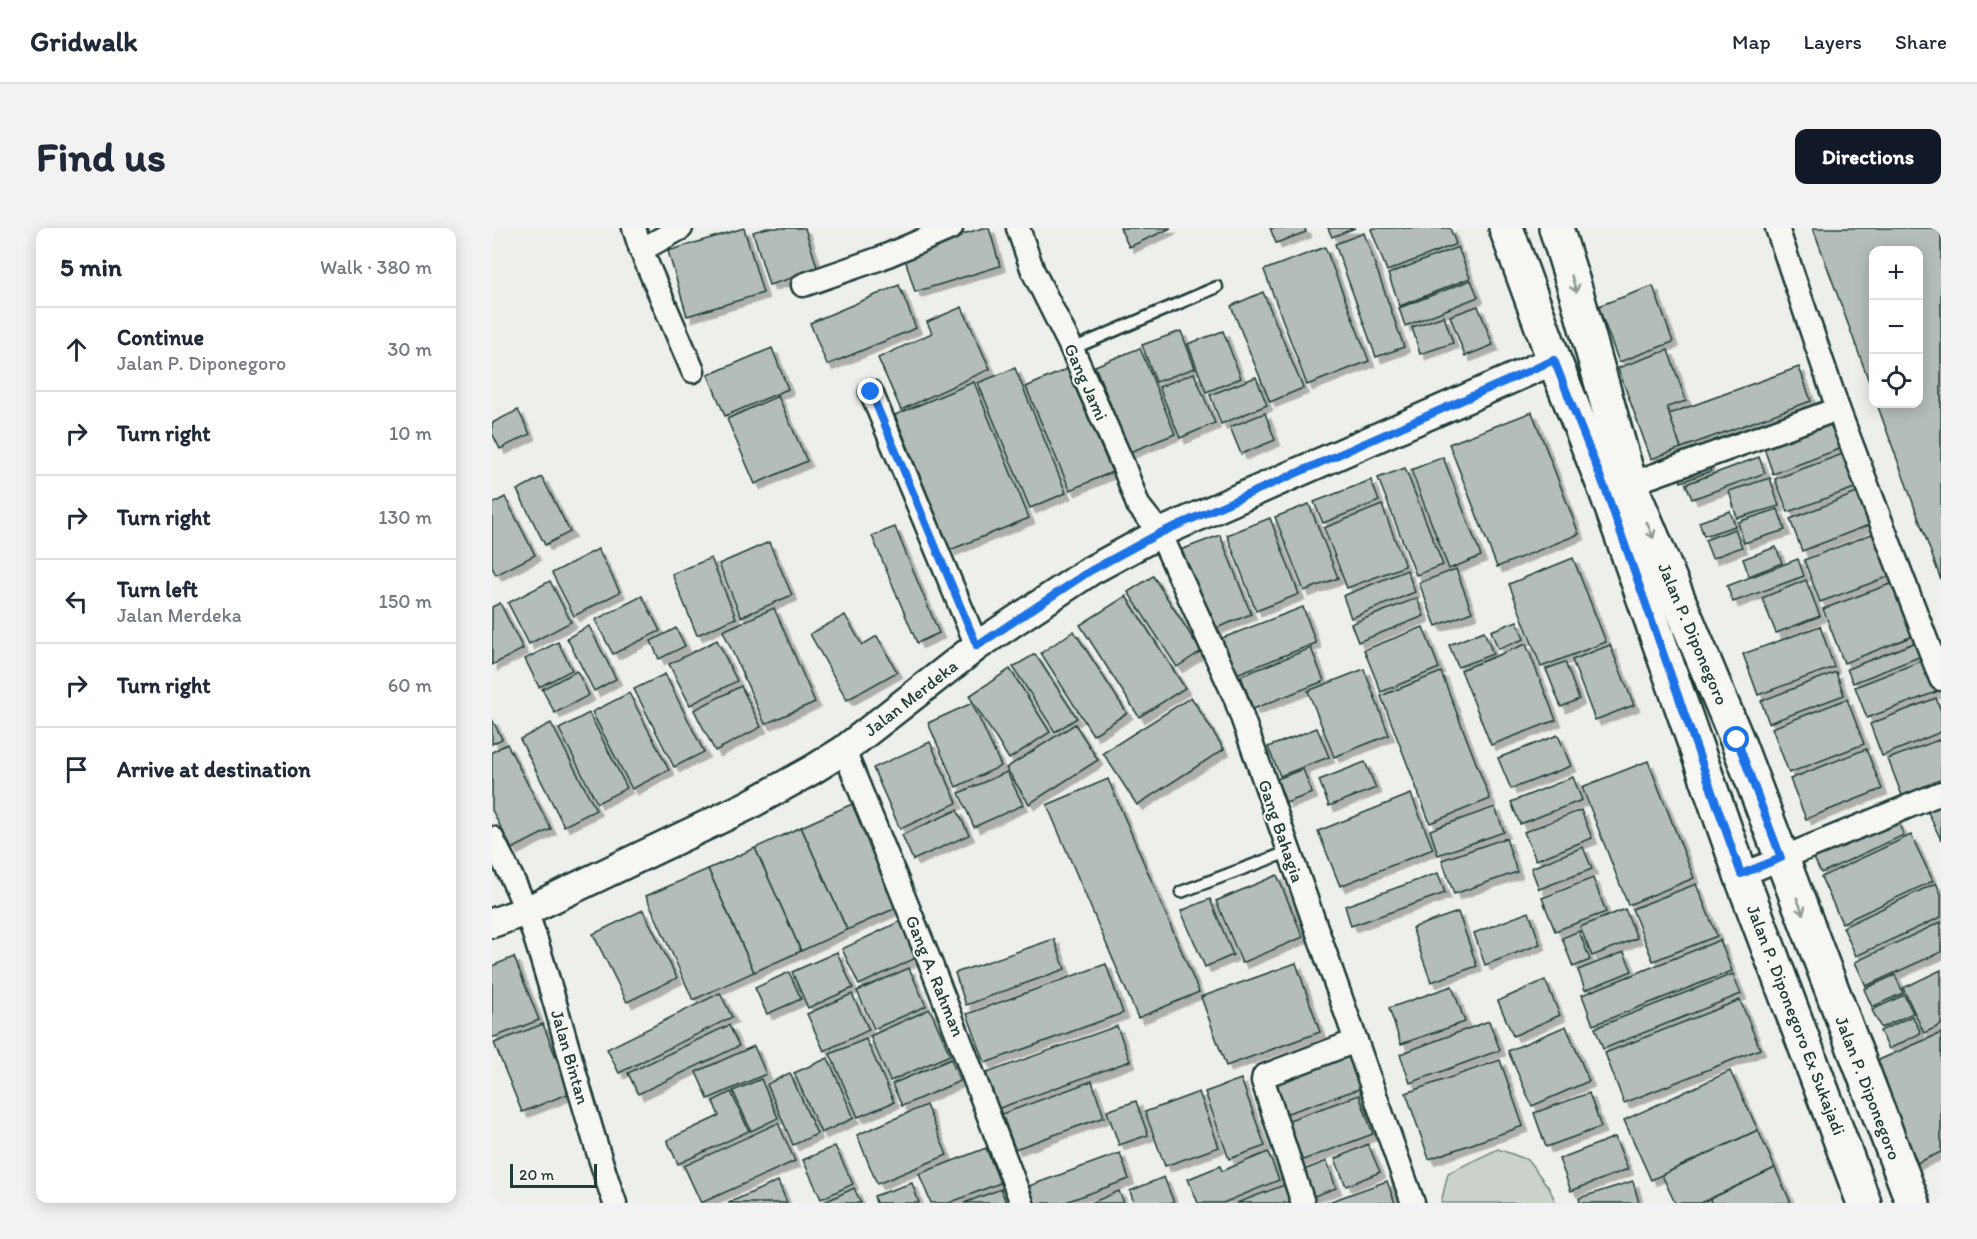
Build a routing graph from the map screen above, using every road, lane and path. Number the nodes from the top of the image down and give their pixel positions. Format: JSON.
{"nodes":[{"id":1,"x":634,"y":228,"type":"edge"},
{"id":2,"x":681,"y":228,"type":"edge"},
{"id":3,"x":951,"y":228,"type":"edge"},
{"id":4,"x":1018,"y":228,"type":"edge"},
{"id":5,"x":1506,"y":228,"type":"edge"},
{"id":6,"x":1556,"y":228,"type":"edge"},
{"id":7,"x":1777,"y":228,"type":"edge"},
{"id":8,"x":641,"y":250,"type":"junction"},
{"id":9,"x":802,"y":285,"type":"dead end"},
{"id":10,"x":1217,"y":287,"type":"dead end"},
{"id":11,"x":1072,"y":349,"type":"junction"},
{"id":12,"x":1554,"y":360,"type":"junction"},
{"id":13,"x":693,"y":371,"type":"dead end"},
{"id":14,"x":871,"y":392,"type":"dead end"},
{"id":15,"x":1838,"y":409,"type":"junction"},
{"id":16,"x":1630,"y":484,"type":"junction"},
{"id":17,"x":1160,"y":533,"type":"junction"},
{"id":18,"x":977,"y":646,"type":"junction"},
{"id":19,"x":1941,"y":679,"type":"edge"},
{"id":20,"x":844,"y":750,"type":"junction"},
{"id":21,"x":1941,"y":793,"type":"edge"},
{"id":22,"x":492,"y":838,"type":"edge"},
{"id":23,"x":1288,"y":852,"type":"junction"},
{"id":24,"x":1781,"y":858,"type":"junction"},
{"id":25,"x":1741,"y":874,"type":"junction"},
{"id":26,"x":1181,"y":892,"type":"dead end"},
{"id":27,"x":526,"y":911,"type":"junction"},
{"id":28,"x":492,"y":923,"type":"edge"},
{"id":29,"x":1356,"y":1041,"type":"junction"},
{"id":30,"x":615,"y":1203,"type":"edge"},
{"id":31,"x":1022,"y":1203,"type":"edge"},
{"id":32,"x":1303,"y":1203,"type":"edge"},
{"id":33,"x":1413,"y":1203,"type":"edge"},
{"id":34,"x":1864,"y":1203,"type":"edge"},
{"id":35,"x":1913,"y":1203,"type":"edge"}],
"edges":[{"from":1,"to":8,"type":"street"},
{"from":2,"to":8,"type":"street"},
{"from":3,"to":9,"type":"street"},
{"from":4,"to":11,"type":"street","name":"Gang Jami"},
{"from":5,"to":12,"type":"main road","name":"Jalan P. Diponegoro Ex Sukajadi"},
{"from":6,"to":16,"type":"main road","name":"Jalan P. Diponegoro","one_way":true},
{"from":7,"to":15,"type":"street"},
{"from":8,"to":13,"type":"street"},
{"from":10,"to":11,"type":"lane"},
{"from":11,"to":17,"type":"street","name":"Gang Jami"},
{"from":12,"to":17,"type":"street","name":"Jalan Merdeka"},
{"from":12,"to":25,"type":"main road","name":"Jalan P. Diponegoro Ex Sukajadi"},
{"from":14,"to":18,"type":"street"},
{"from":15,"to":16,"type":"street"},
{"from":15,"to":19,"type":"street"},
{"from":16,"to":24,"type":"main road","name":"Jalan P. Diponegoro","one_way":true},
{"from":17,"to":18,"type":"street","name":"Jalan Merdeka"},
{"from":17,"to":23,"type":"street","name":"Gang Bahagia"},
{"from":18,"to":20,"type":"street","name":"Jalan Merdeka"},
{"from":20,"to":27,"type":"street","name":"Jalan Merdeka"},
{"from":20,"to":31,"type":"street","name":"Gang A. Rahman"},
{"from":21,"to":24,"type":"street"},
{"from":22,"to":27,"type":"street","name":"Jalan Bintan"},
{"from":23,"to":26,"type":"lane"},
{"from":23,"to":29,"type":"street","name":"Gang Bahagia"},
{"from":24,"to":25,"type":"street"},
{"from":24,"to":35,"type":"main road","name":"Jalan P. Diponegoro","one_way":true},
{"from":25,"to":34,"type":"main road","name":"Jalan P. Diponegoro Ex Sukajadi"},
{"from":27,"to":28,"type":"street","name":"Jalan Merdeka"},
{"from":27,"to":30,"type":"street","name":"Jalan Bintan"},
{"from":29,"to":32,"type":"street"},
{"from":29,"to":33,"type":"street","name":"Gang Bahagia"}]}
